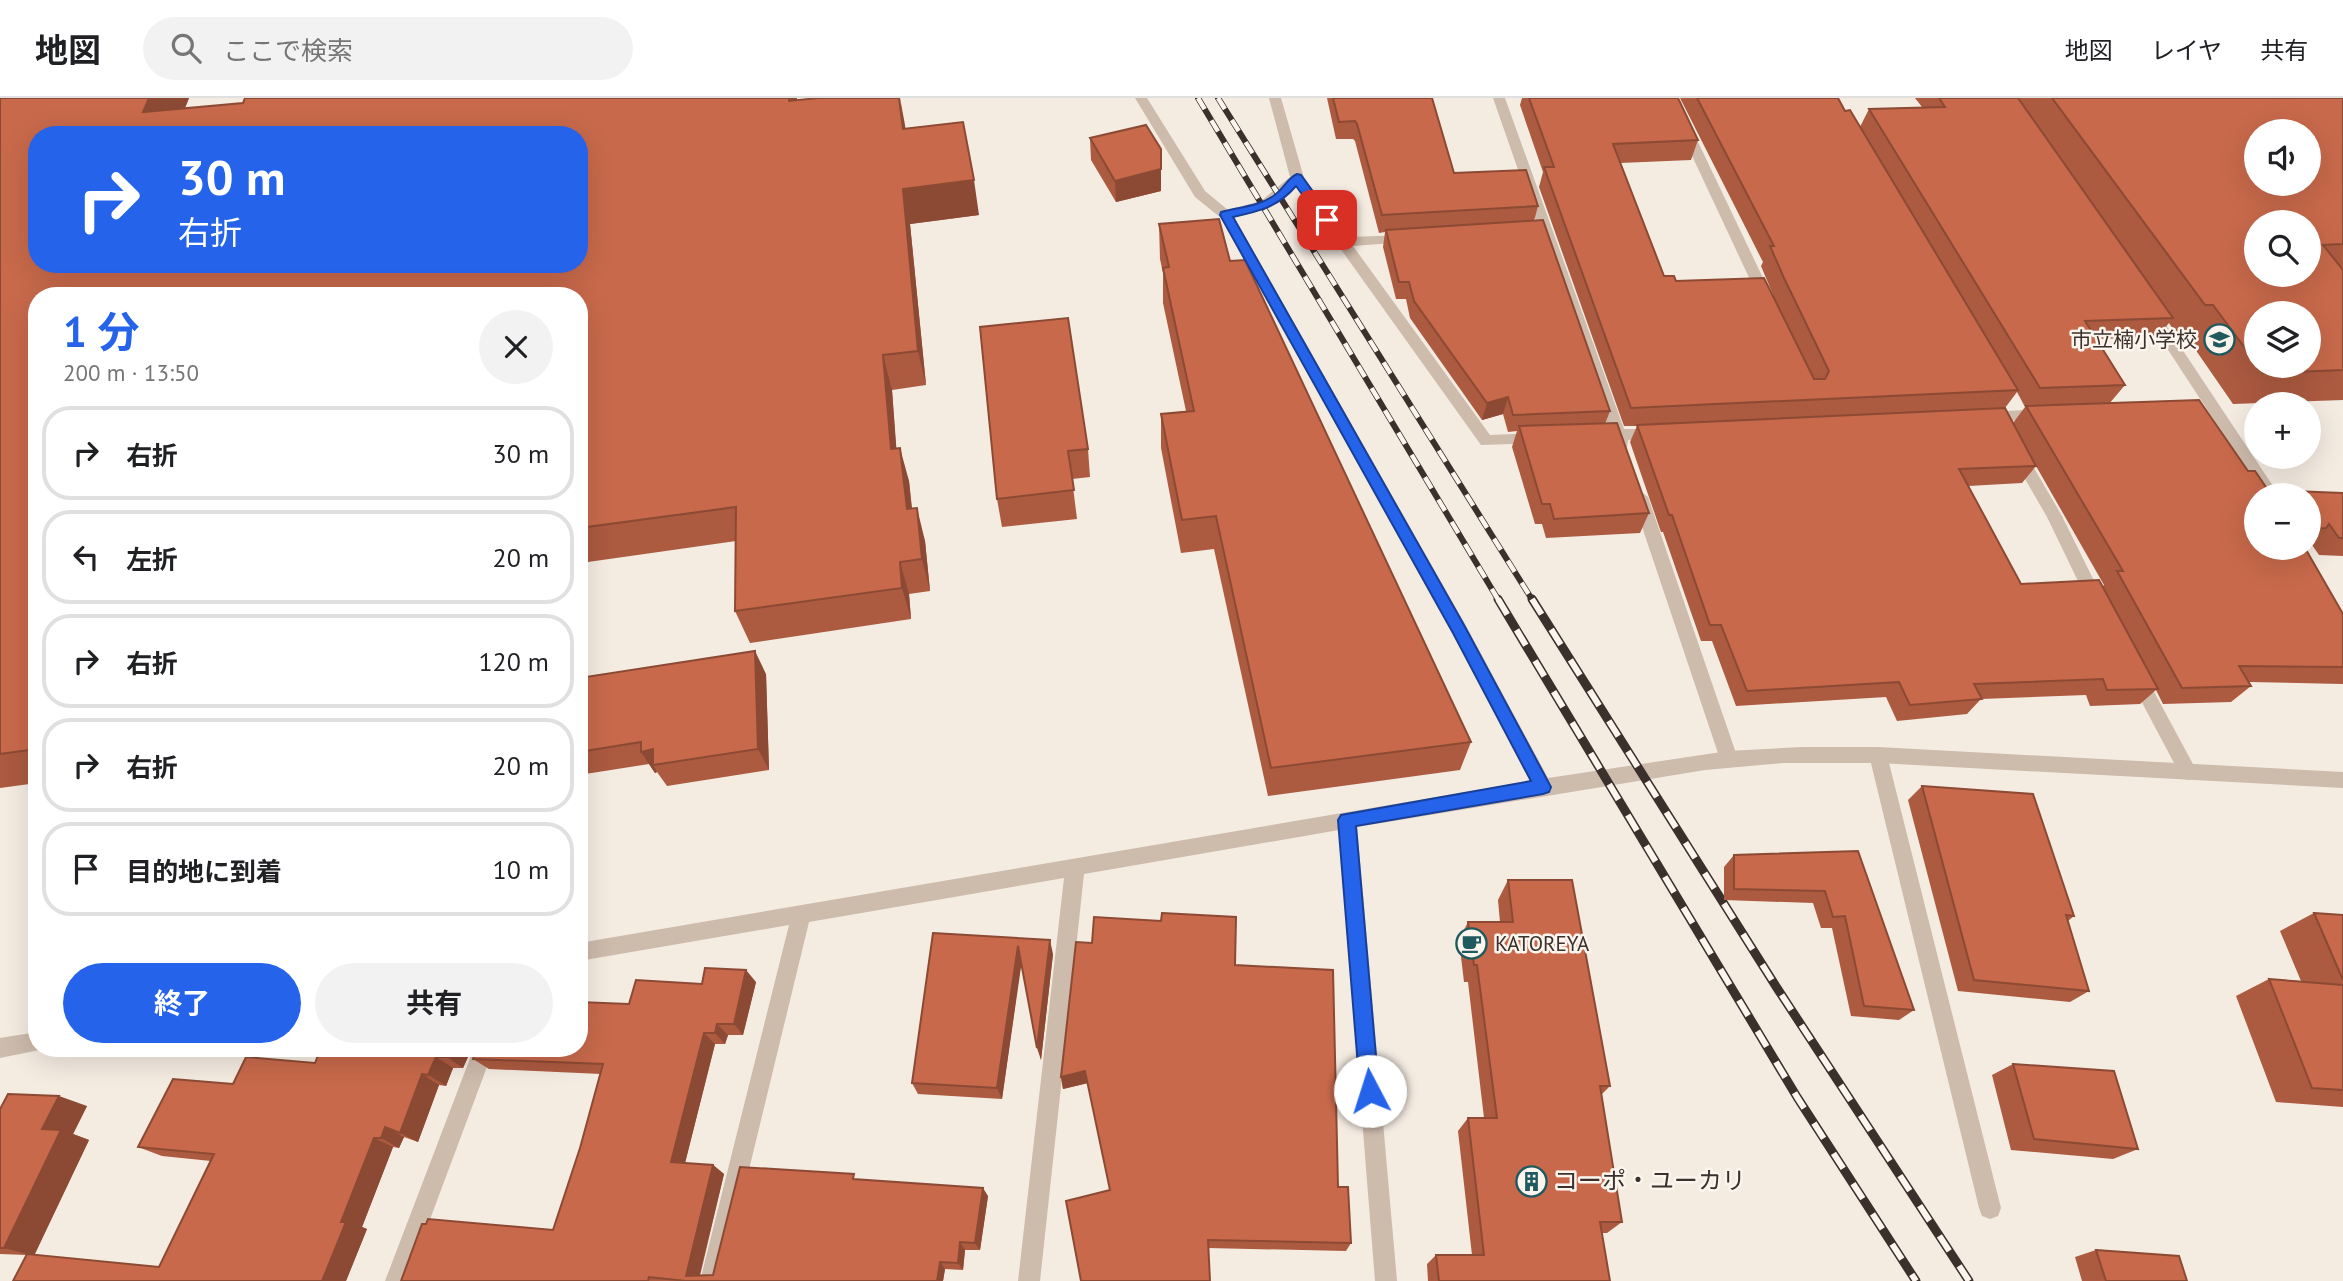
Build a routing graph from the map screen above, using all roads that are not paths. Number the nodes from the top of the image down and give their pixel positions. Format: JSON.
{"nodes":[{"id":1,"x":1141,"y":98,"type":"edge"},
{"id":2,"x":1275,"y":98,"type":"edge"},
{"id":3,"x":1499,"y":98,"type":"edge"},
{"id":4,"x":1671,"y":98,"type":"edge"},
{"id":5,"x":1297,"y":178,"type":"junction"},
{"id":6,"x":1226,"y":215,"type":"junction"},
{"id":7,"x":1424,"y":237,"type":"edge"},
{"id":8,"x":1343,"y":242,"type":"junction"},
{"id":9,"x":2139,"y":297,"type":"edge"},
{"id":10,"x":1775,"y":318,"type":"edge"},
{"id":11,"x":2061,"y":413,"type":"edge"},
{"id":12,"x":1997,"y":416,"type":"junction"},
{"id":13,"x":1970,"y":418,"type":"edge"},
{"id":14,"x":1673,"y":432,"type":"edge"},
{"id":15,"x":1619,"y":435,"type":"junction"},
{"id":16,"x":1579,"y":437,"type":"edge"},
{"id":17,"x":1552,"y":438,"type":"edge"},
{"id":18,"x":1627,"y":461,"type":"edge"},
{"id":19,"x":2262,"y":483,"type":"edge"},
{"id":20,"x":1636,"y":487,"type":"edge"},
{"id":21,"x":2102,"y":613,"type":"edge"},
{"id":22,"x":2129,"y":662,"type":"edge"},
{"id":23,"x":1878,"y":755,"type":"junction"},
{"id":24,"x":1729,"y":759,"type":"junction"},
{"id":25,"x":2188,"y":772,"type":"junction"},
{"id":26,"x":2343,"y":780,"type":"edge"},
{"id":27,"x":1543,"y":787,"type":"junction"},
{"id":28,"x":1347,"y":820,"type":"junction"},
{"id":29,"x":1075,"y":868,"type":"junction"},
{"id":30,"x":801,"y":916,"type":"junction"},
{"id":31,"x":588,"y":951,"type":"edge"},
{"id":32,"x":28,"y":1043,"type":"edge"},
{"id":33,"x":0,"y":1048,"type":"edge"},
{"id":34,"x":481,"y":1057,"type":"edge"},
{"id":35,"x":1990,"y":1208,"type":"dead end"},
{"id":36,"x":396,"y":1281,"type":"edge"},
{"id":37,"x":712,"y":1281,"type":"edge"},
{"id":38,"x":1029,"y":1281,"type":"edge"},
{"id":39,"x":1386,"y":1281,"type":"edge"}],
"edges":[{"from":1,"to":6,"type":"street"},
{"from":2,"to":5,"type":"street"},
{"from":3,"to":15,"type":"street"},
{"from":4,"to":10,"type":"street"},
{"from":5,"to":6,"type":"street"},
{"from":5,"to":8,"type":"street"},
{"from":6,"to":27,"type":"street"},
{"from":7,"to":8,"type":"street"},
{"from":8,"to":17,"type":"street"},
{"from":9,"to":19,"type":"street"},
{"from":11,"to":12,"type":"street"},
{"from":12,"to":13,"type":"street"},
{"from":12,"to":21,"type":"street"},
{"from":14,"to":15,"type":"street"},
{"from":15,"to":16,"type":"street"},
{"from":15,"to":18,"type":"street"},
{"from":20,"to":24,"type":"street"},
{"from":22,"to":25,"type":"street"},
{"from":23,"to":24,"type":"street"},
{"from":23,"to":25,"type":"street"},
{"from":23,"to":35,"type":"street"},
{"from":24,"to":27,"type":"street"},
{"from":25,"to":26,"type":"street"},
{"from":27,"to":28,"type":"street"},
{"from":28,"to":29,"type":"street"},
{"from":28,"to":39,"type":"street"},
{"from":29,"to":30,"type":"street"},
{"from":29,"to":38,"type":"street"},
{"from":30,"to":31,"type":"street"},
{"from":30,"to":37,"type":"street"},
{"from":32,"to":33,"type":"street"},
{"from":34,"to":36,"type":"street"}]}
